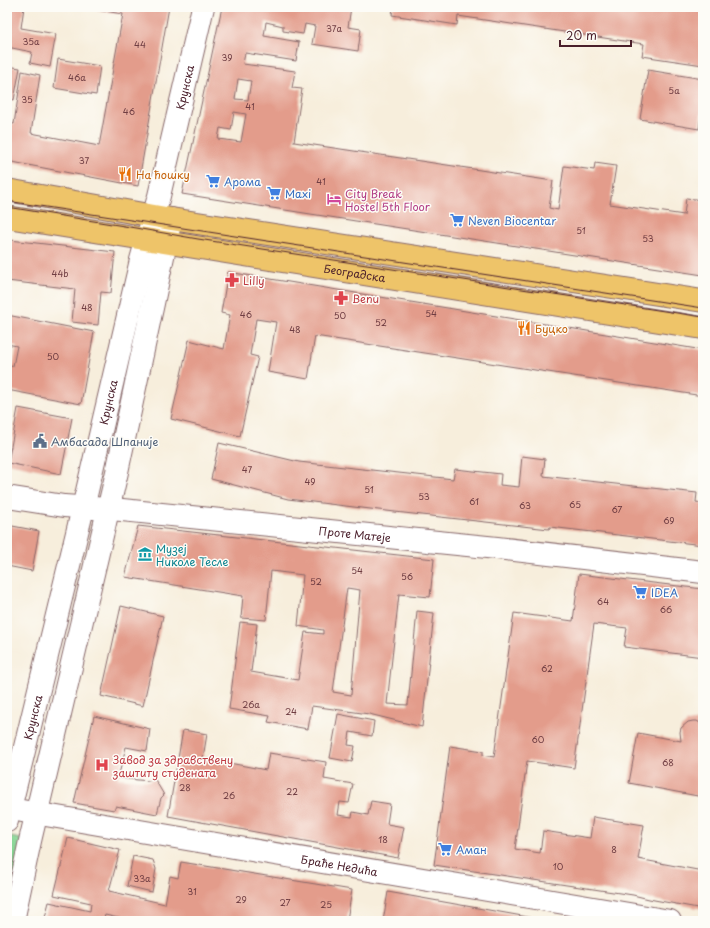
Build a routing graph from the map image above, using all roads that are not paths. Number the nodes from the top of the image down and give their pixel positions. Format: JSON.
{"nodes":[{"id":1,"x":203,"y":7,"type":"edge"},
{"id":2,"x":7,"y":190,"type":"edge"},
{"id":3,"x":7,"y":217,"type":"edge"},
{"id":4,"x":162,"y":218,"type":"junction"},
{"id":5,"x":156,"y":241,"type":"junction"},
{"id":6,"x":703,"y":301,"type":"edge"},
{"id":7,"x":703,"y":328,"type":"edge"},
{"id":8,"x":7,"y":497,"type":"edge"},
{"id":9,"x":83,"y":508,"type":"junction"},
{"id":10,"x":108,"y":509,"type":"junction"},
{"id":11,"x":703,"y":572,"type":"edge"},
{"id":12,"x":8,"y":812,"type":"edge"},
{"id":13,"x":37,"y":813,"type":"junction"},
{"id":14,"x":13,"y":921,"type":"edge"},
{"id":15,"x":670,"y":921,"type":"edge"}],
"edges":[{"from":1,"to":4,"type":"street","name":"Крунска"},
{"from":2,"to":4,"type":"main road"},
{"from":3,"to":5,"type":"main road","name":"Београдска"},
{"from":4,"to":5,"type":"street","name":"Крунска"},
{"from":4,"to":6,"type":"main road"},
{"from":5,"to":7,"type":"main road","name":"Београдска"},
{"from":5,"to":9,"type":"street","name":"Крунска"},
{"from":5,"to":10,"type":"street","name":"Крунска"},
{"from":8,"to":9,"type":"street","name":"Проте Матеје"},
{"from":9,"to":10,"type":"street","name":"Проте Матеје"},
{"from":9,"to":12,"type":"street","name":"Крунска"},
{"from":10,"to":11,"type":"street","name":"Проте Матеје"},
{"from":10,"to":13,"type":"street","name":"Крунска"},
{"from":12,"to":13,"type":"street","name":"Браће Недића"},
{"from":13,"to":14,"type":"street","name":"Крунска"},
{"from":13,"to":15,"type":"street","name":"Браће Недића"}]}
